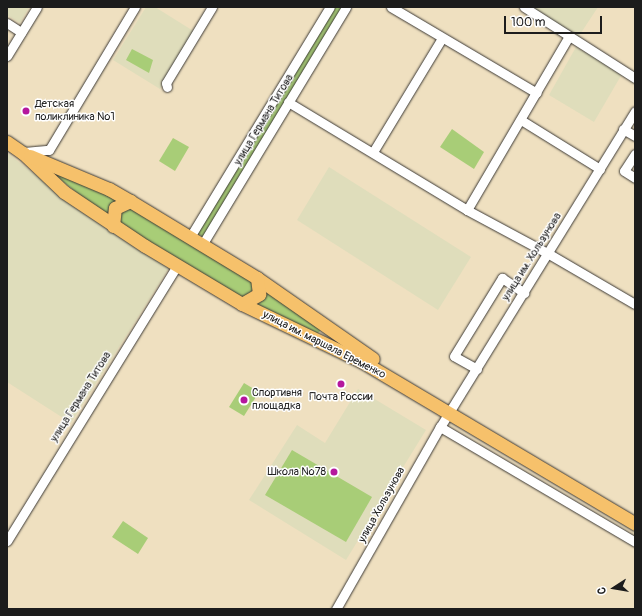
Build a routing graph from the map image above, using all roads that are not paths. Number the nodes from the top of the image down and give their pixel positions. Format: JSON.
{"nodes":[{"id":1,"x":37,"y":7,"type":"edge"},
{"id":2,"x":135,"y":7,"type":"edge"},
{"id":3,"x":212,"y":7,"type":"edge"},
{"id":4,"x":330,"y":7,"type":"edge"},
{"id":5,"x":346,"y":7,"type":"edge"},
{"id":6,"x":391,"y":7,"type":"edge"},
{"id":7,"x":524,"y":7,"type":"edge"},
{"id":8,"x":7,"y":23,"type":"edge"},
{"id":9,"x":21,"y":32,"type":"junction"},
{"id":10,"x":569,"y":36,"type":"junction"},
{"id":11,"x":442,"y":38,"type":"junction"},
{"id":12,"x":7,"y":56,"type":"edge"},
{"id":13,"x":635,"y":78,"type":"edge"},
{"id":14,"x":167,"y":87,"type":"dead end"},
{"id":15,"x":537,"y":93,"type":"junction"},
{"id":16,"x":288,"y":102,"type":"junction"},
{"id":17,"x":635,"y":111,"type":"edge"},
{"id":18,"x":521,"y":120,"type":"junction"},
{"id":19,"x":624,"y":129,"type":"junction"},
{"id":20,"x":635,"y":136,"type":"edge"},
{"id":21,"x":7,"y":142,"type":"edge"},
{"id":22,"x":373,"y":152,"type":"junction"},
{"id":23,"x":23,"y":153,"type":"junction"},
{"id":24,"x":635,"y":154,"type":"edge"},
{"id":25,"x":600,"y":169,"type":"junction"},
{"id":26,"x":635,"y":178,"type":"edge"},
{"id":27,"x":130,"y":201,"type":"junction"},
{"id":28,"x":466,"y":210,"type":"junction"},
{"id":29,"x":113,"y":226,"type":"junction"},
{"id":30,"x":190,"y":237,"type":"junction"},
{"id":31,"x":202,"y":245,"type":"junction"},
{"id":32,"x":549,"y":254,"type":"junction"},
{"id":33,"x":176,"y":266,"type":"junction"},
{"id":34,"x":257,"y":278,"type":"junction"},
{"id":35,"x":524,"y":293,"type":"junction"},
{"id":36,"x":242,"y":304,"type":"junction"},
{"id":37,"x":635,"y":304,"type":"edge"},
{"id":38,"x":477,"y":369,"type":"junction"},
{"id":39,"x":451,"y":411,"type":"junction"},
{"id":40,"x":440,"y":427,"type":"junction"},
{"id":41,"x":635,"y":516,"type":"edge"},
{"id":42,"x":635,"y":524,"type":"edge"},
{"id":43,"x":7,"y":541,"type":"edge"},
{"id":44,"x":635,"y":542,"type":"edge"},
{"id":45,"x":336,"y":609,"type":"edge"}],
"edges":[{"from":1,"to":9,"type":"street"},
{"from":2,"to":23,"type":"street"},
{"from":3,"to":14,"type":"street"},
{"from":4,"to":30,"type":"street","name":"улица Германа Титова"},
{"from":5,"to":16,"type":"street","name":"улица Германа Титова"},
{"from":6,"to":11,"type":"street"},
{"from":7,"to":10,"type":"street"},
{"from":8,"to":9,"type":"street"},
{"from":9,"to":12,"type":"street"},
{"from":10,"to":13,"type":"street"},
{"from":10,"to":15,"type":"street"},
{"from":11,"to":15,"type":"street"},
{"from":11,"to":22,"type":"street"},
{"from":15,"to":18,"type":"street"},
{"from":16,"to":22,"type":"street"},
{"from":16,"to":31,"type":"street","name":"улица Германа Титова"},
{"from":17,"to":19,"type":"street","name":"улица им. Хользунова"},
{"from":18,"to":25,"type":"street"},
{"from":18,"to":28,"type":"street"},
{"from":19,"to":20,"type":"street"},
{"from":19,"to":25,"type":"street","name":"улица им. Хользунова"},
{"from":21,"to":23,"type":"highway","name":"улица им. маршала Еременко"},
{"from":22,"to":28,"type":"street"},
{"from":23,"to":27,"type":"highway","name":"улица им. маршала Еременко"},
{"from":23,"to":29,"type":"highway","name":"улица им. маршала Еременко"},
{"from":24,"to":26,"type":"street"},
{"from":25,"to":32,"type":"street","name":"улица им. Хользунова"},
{"from":27,"to":29,"type":"highway"},
{"from":27,"to":30,"type":"highway","name":"улица им. маршала Еременко"},
{"from":28,"to":32,"type":"street"},
{"from":29,"to":33,"type":"highway","name":"улица им. маршала Еременко"},
{"from":30,"to":31,"type":"highway","name":"улица им. маршала Еременко"},
{"from":31,"to":34,"type":"highway","name":"улица им. маршала Еременко"},
{"from":32,"to":35,"type":"street","name":"улица им. Хользунова"},
{"from":32,"to":37,"type":"street"},
{"from":33,"to":36,"type":"highway","name":"улица им. маршала Еременко"},
{"from":33,"to":43,"type":"street","name":"улица Германа Титова"},
{"from":34,"to":36,"type":"highway"},
{"from":34,"to":39,"type":"highway","name":"улица им. маршала Еременко"},
{"from":35,"to":38,"type":"street","name":"улица им. Хользунова"},
{"from":35,"to":38,"type":"street"},
{"from":36,"to":39,"type":"highway","name":"улица им. маршала Еременко"},
{"from":38,"to":39,"type":"street","name":"улица им. Хользунова"},
{"from":39,"to":40,"type":"street","name":"улица Хользунова"},
{"from":39,"to":41,"type":"highway","name":"улица им. маршала Еременко"},
{"from":39,"to":42,"type":"highway","name":"улица им. маршала Еременко"},
{"from":40,"to":44,"type":"street"},
{"from":40,"to":45,"type":"street","name":"улица Хользунова"}]}
